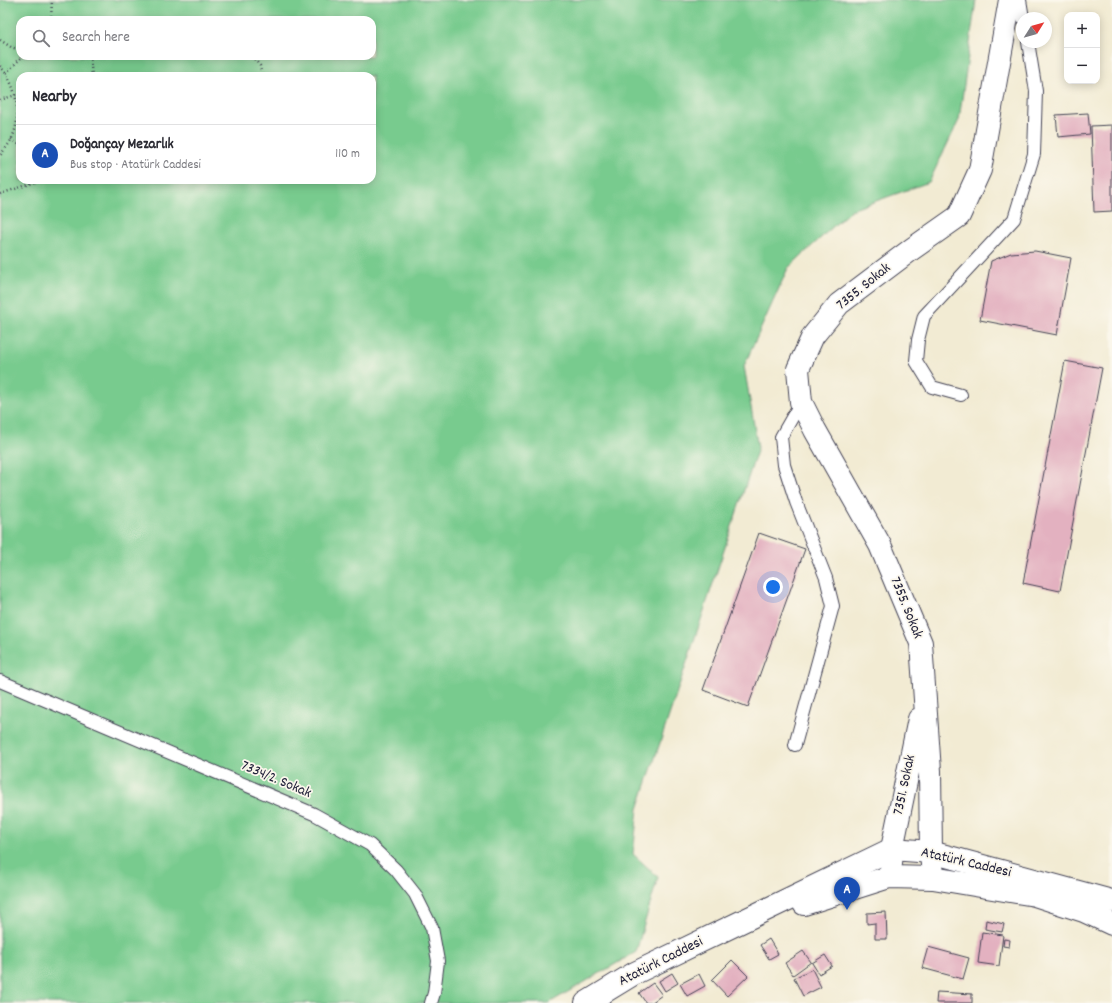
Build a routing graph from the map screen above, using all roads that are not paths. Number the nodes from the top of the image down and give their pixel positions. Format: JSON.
{"nodes":[{"id":1,"x":1010,"y":0,"type":"edge"},
{"id":2,"x":1020,"y":0,"type":"edge"},
{"id":3,"x":1022,"y":12,"type":"edge"},
{"id":4,"x":1029,"y":48,"type":"edge"},
{"id":5,"x":961,"y":395,"type":"dead end"},
{"id":6,"x":801,"y":402,"type":"junction"},
{"id":7,"x":0,"y":681,"type":"edge"},
{"id":8,"x":924,"y":694,"type":"junction"},
{"id":9,"x":795,"y":746,"type":"dead end"},
{"id":10,"x":892,"y":849,"type":"junction"},
{"id":11,"x":931,"y":852,"type":"junction"},
{"id":12,"x":889,"y":877,"type":"junction"},
{"id":13,"x":933,"y":878,"type":"junction"},
{"id":14,"x":1112,"y":901,"type":"edge"},
{"id":15,"x":1087,"y":903,"type":"junction"},
{"id":16,"x":759,"y":913,"type":"junction"},
{"id":17,"x":1112,"y":924,"type":"edge"},
{"id":18,"x":431,"y":1003,"type":"edge"},
{"id":19,"x":586,"y":1003,"type":"edge"}],
"edges":[{"from":1,"to":6,"type":"street","name":"7355. Sokak"},
{"from":2,"to":3,"type":"lane"},
{"from":4,"to":5,"type":"lane"},
{"from":6,"to":8,"type":"street","name":"7355. Sokak"},
{"from":6,"to":9,"type":"lane"},
{"from":7,"to":18,"type":"lane","name":"7334/2. Sokak"},
{"from":8,"to":10,"type":"street","name":"7351. Sokak"},
{"from":8,"to":11,"type":"street"},
{"from":10,"to":11,"type":"street","name":"Atatürk Caddesi"},
{"from":10,"to":12,"type":"street","name":"7351. Sokak"},
{"from":10,"to":16,"type":"street","name":"Atatürk Caddesi"},
{"from":11,"to":13,"type":"street"},
{"from":11,"to":15,"type":"street","name":"Atatürk Caddesi"},
{"from":12,"to":13,"type":"street","name":"Atatürk Caddesi"},
{"from":12,"to":16,"type":"street","name":"Atatürk Caddesi"},
{"from":13,"to":15,"type":"street","name":"Atatürk Caddesi"},
{"from":14,"to":15,"type":"street","name":"Atatürk Caddesi"},
{"from":15,"to":17,"type":"street","name":"Atatürk Caddesi"},
{"from":16,"to":19,"type":"street","name":"Atatürk Caddesi"}]}
